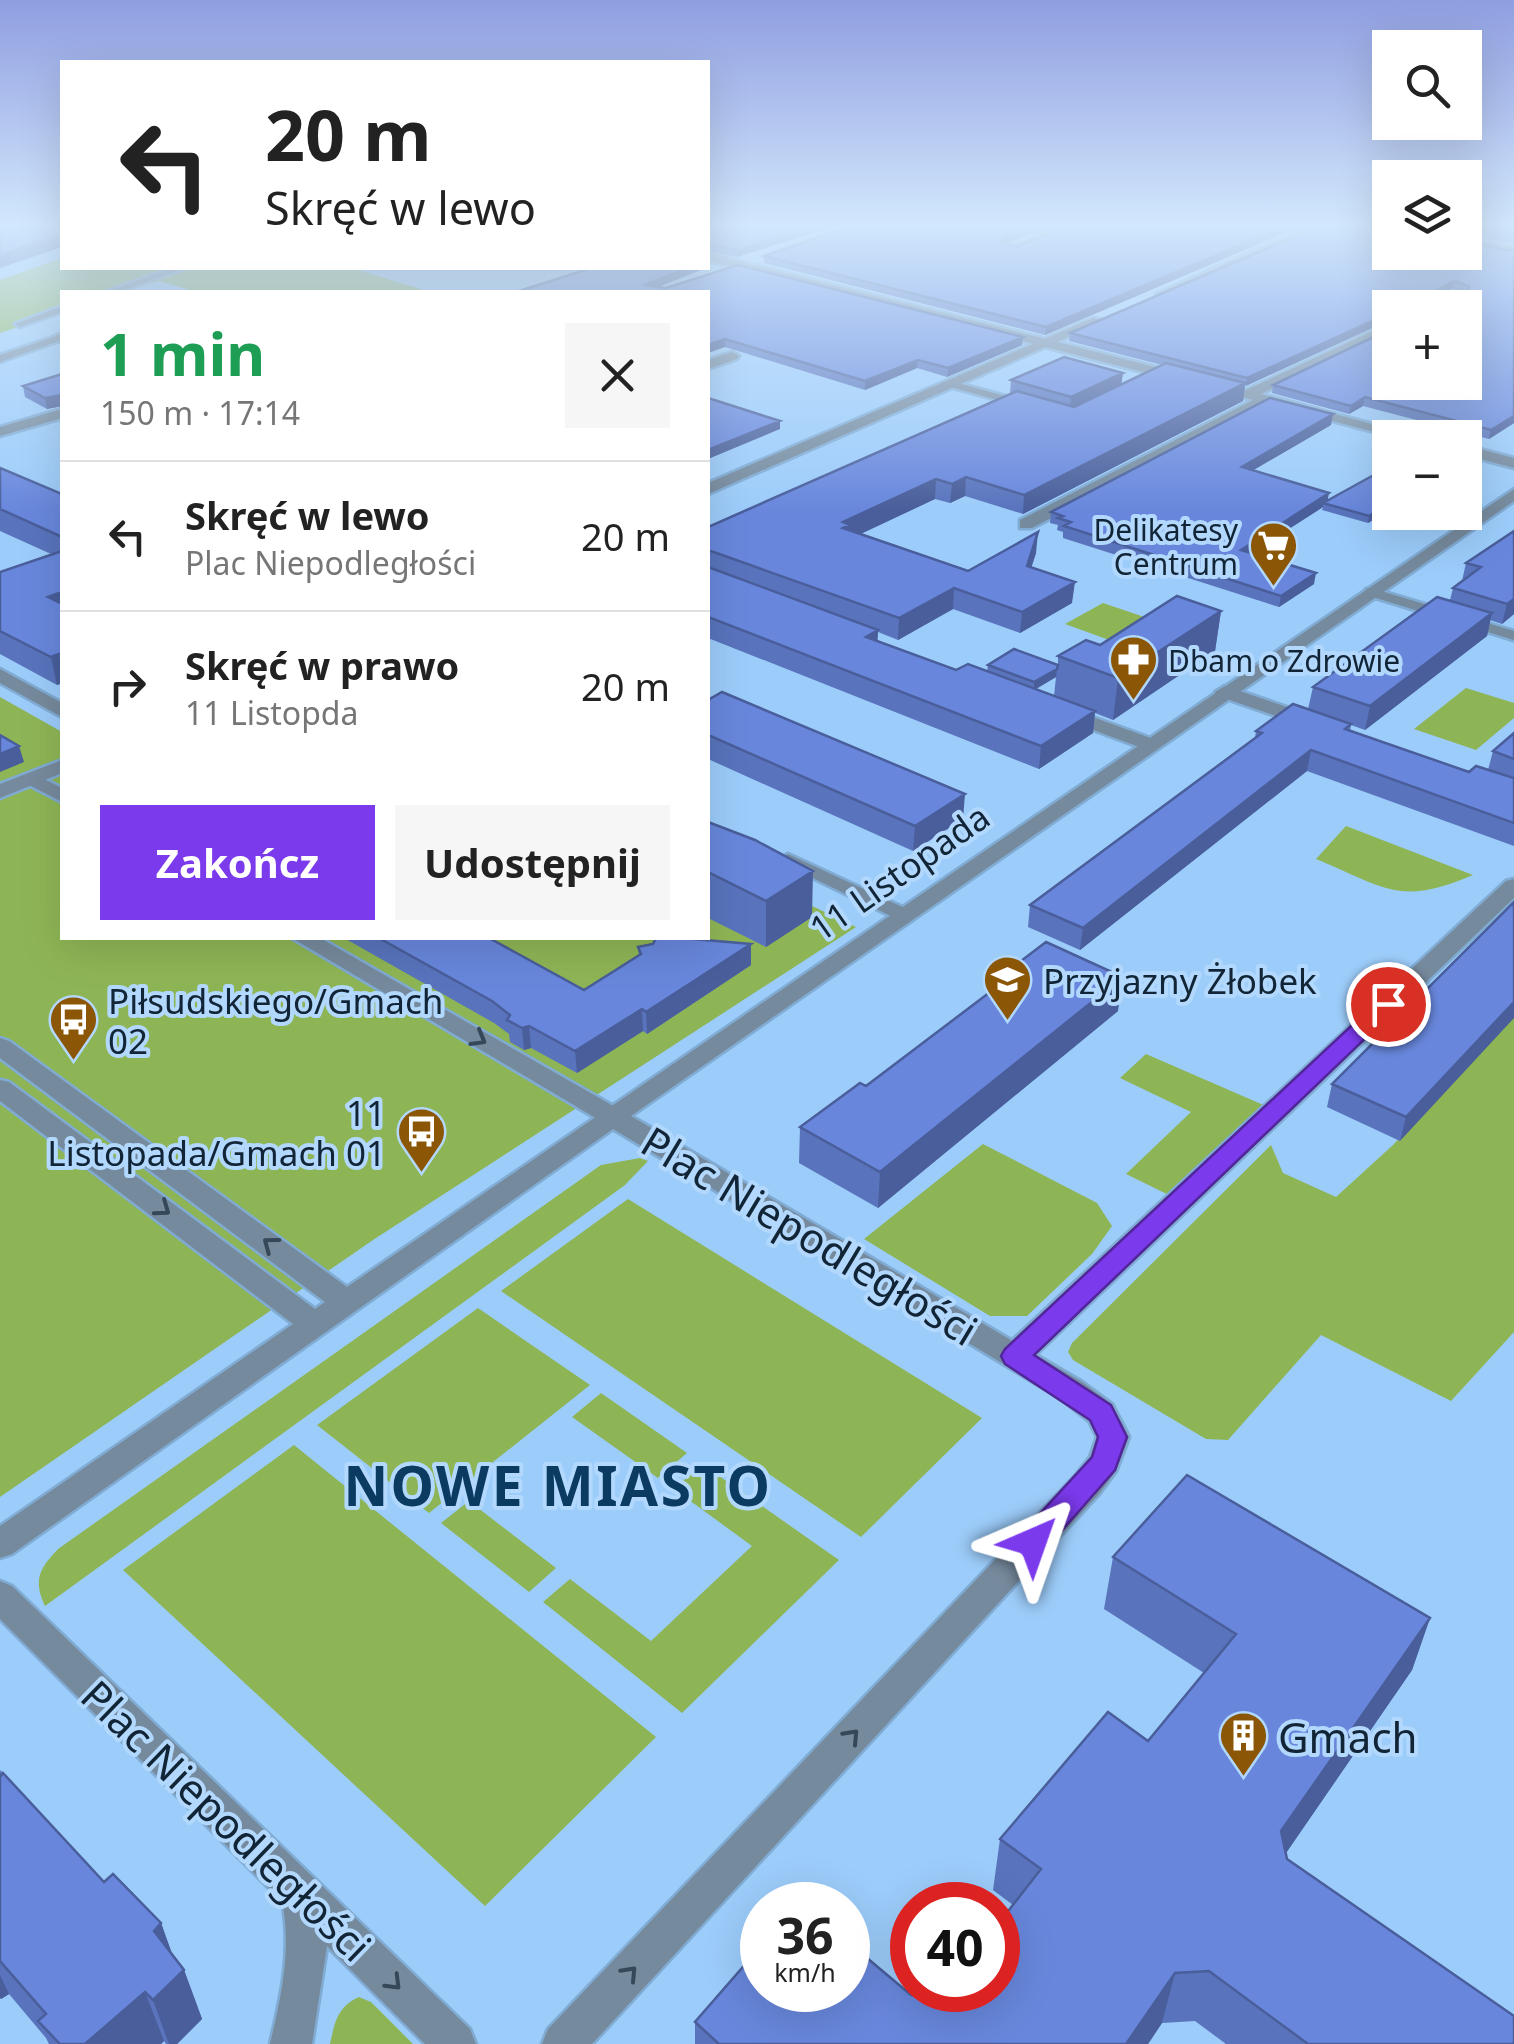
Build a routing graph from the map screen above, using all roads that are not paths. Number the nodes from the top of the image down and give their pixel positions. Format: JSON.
{"nodes":[{"id":1,"x":30,"y":320,"type":"edge"},
{"id":2,"x":958,"y":320,"type":"edge"},
{"id":3,"x":1100,"y":320,"type":"edge"},
{"id":4,"x":20,"y":324,"type":"dead end"},
{"id":5,"x":1372,"y":336,"type":"edge"},
{"id":6,"x":60,"y":339,"type":"edge"},
{"id":7,"x":1048,"y":343,"type":"junction"},
{"id":8,"x":732,"y":356,"type":"edge"},
{"id":9,"x":0,"y":360,"type":"edge"},
{"id":10,"x":710,"y":364,"type":"edge"},
{"id":11,"x":1165,"y":373,"type":"junction"},
{"id":12,"x":951,"y":384,"type":"junction"},
{"id":13,"x":1142,"y":384,"type":"edge"},
{"id":14,"x":1007,"y":386,"type":"dead end"},
{"id":15,"x":989,"y":394,"type":"junction"},
{"id":16,"x":1249,"y":394,"type":"junction"},
{"id":17,"x":1267,"y":399,"type":"junction"},
{"id":18,"x":1038,"y":408,"type":"edge"},
{"id":19,"x":60,"y":414,"type":"edge"},
{"id":20,"x":1372,"y":426,"type":"edge"},
{"id":21,"x":0,"y":432,"type":"edge"},
{"id":22,"x":1482,"y":454,"type":"edge"},
{"id":23,"x":1514,"y":462,"type":"edge"},
{"id":24,"x":710,"y":488,"type":"edge"},
{"id":25,"x":1514,"y":494,"type":"edge"},
{"id":26,"x":1026,"y":524,"type":"edge"},
{"id":27,"x":1371,"y":592,"type":"junction"},
{"id":28,"x":1514,"y":636,"type":"edge"},
{"id":29,"x":0,"y":675,"type":"edge"},
{"id":30,"x":1225,"y":692,"type":"junction"},
{"id":31,"x":1048,"y":707,"type":"edge"},
{"id":32,"x":60,"y":710,"type":"edge"},
{"id":33,"x":1337,"y":731,"type":"edge"},
{"id":34,"x":1149,"y":744,"type":"junction"},
{"id":35,"x":60,"y":767,"type":"edge"},
{"id":36,"x":32,"y":778,"type":"junction"},
{"id":37,"x":0,"y":792,"type":"edge"},
{"id":38,"x":60,"y":795,"type":"edge"},
{"id":39,"x":763,"y":847,"type":"edge"},
{"id":40,"x":1514,"y":886,"type":"edge"},
{"id":41,"x":904,"y":915,"type":"junction"},
{"id":42,"x":307,"y":940,"type":"edge"},
{"id":43,"x":0,"y":1046,"type":"edge"},
{"id":44,"x":0,"y":1088,"type":"edge"},
{"id":45,"x":613,"y":1117,"type":"junction"},
{"id":46,"x":331,"y":1314,"type":"junction"},
{"id":47,"x":1015,"y":1356,"type":"junction"},
{"id":48,"x":0,"y":1544,"type":"edge"},
{"id":49,"x":0,"y":1596,"type":"edge"},
{"id":50,"x":299,"y":1890,"type":"junction"},
{"id":51,"x":291,"y":2044,"type":"edge"},
{"id":52,"x":455,"y":2044,"type":"edge"},
{"id":53,"x":563,"y":2044,"type":"edge"}],
"edges":[{"from":1,"to":4,"type":"lane"},
{"from":2,"to":7,"type":"street"},
{"from":3,"to":7,"type":"street"},
{"from":5,"to":16,"type":"street"},
{"from":6,"to":9,"type":"lane"},
{"from":7,"to":11,"type":"street"},
{"from":7,"to":12,"type":"street"},
{"from":8,"to":10,"type":"street"},
{"from":11,"to":13,"type":"lane"},
{"from":11,"to":16,"type":"street"},
{"from":12,"to":15,"type":"lane"},
{"from":12,"to":24,"type":"street"},
{"from":14,"to":15,"type":"lane"},
{"from":15,"to":18,"type":"lane"},
{"from":16,"to":17,"type":"street"},
{"from":17,"to":20,"type":"street"},
{"from":17,"to":26,"type":"street"},
{"from":19,"to":21,"type":"street"},
{"from":22,"to":23,"type":"street"},
{"from":25,"to":27,"type":"street","name":"11 Listopada"},
{"from":27,"to":28,"type":"lane"},
{"from":27,"to":30,"type":"street","name":"11 Listopada"},
{"from":29,"to":32,"type":"street"},
{"from":30,"to":33,"type":"street"},
{"from":30,"to":34,"type":"street","name":"11 Listopada"},
{"from":31,"to":34,"type":"street"},
{"from":34,"to":41,"type":"street","name":"11 Listopada"},
{"from":35,"to":36,"type":"street"},
{"from":36,"to":37,"type":"street"},
{"from":36,"to":38,"type":"street"},
{"from":39,"to":41,"type":"lane"},
{"from":40,"to":47,"type":"street"},
{"from":41,"to":45,"type":"street","name":"11 Listopada"},
{"from":42,"to":45,"type":"street","name":"Plac Niepodległości","one_way":true},
{"from":46,"to":43,"type":"street","one_way":true},
{"from":44,"to":46,"type":"street","one_way":true},
{"from":45,"to":46,"type":"street","name":"11 Listopada"},
{"from":45,"to":47,"type":"street","name":"Plac Niepodległości"},
{"from":46,"to":48,"type":"street","name":"11 Listopada"},
{"from":53,"to":47,"type":"street","name":"Plac Niepodległości","one_way":true},
{"from":49,"to":50,"type":"street","name":"Plac Niepodległości"},
{"from":50,"to":51,"type":"street"},
{"from":50,"to":52,"type":"street","name":"Plac Niepodległości","one_way":true}]}
